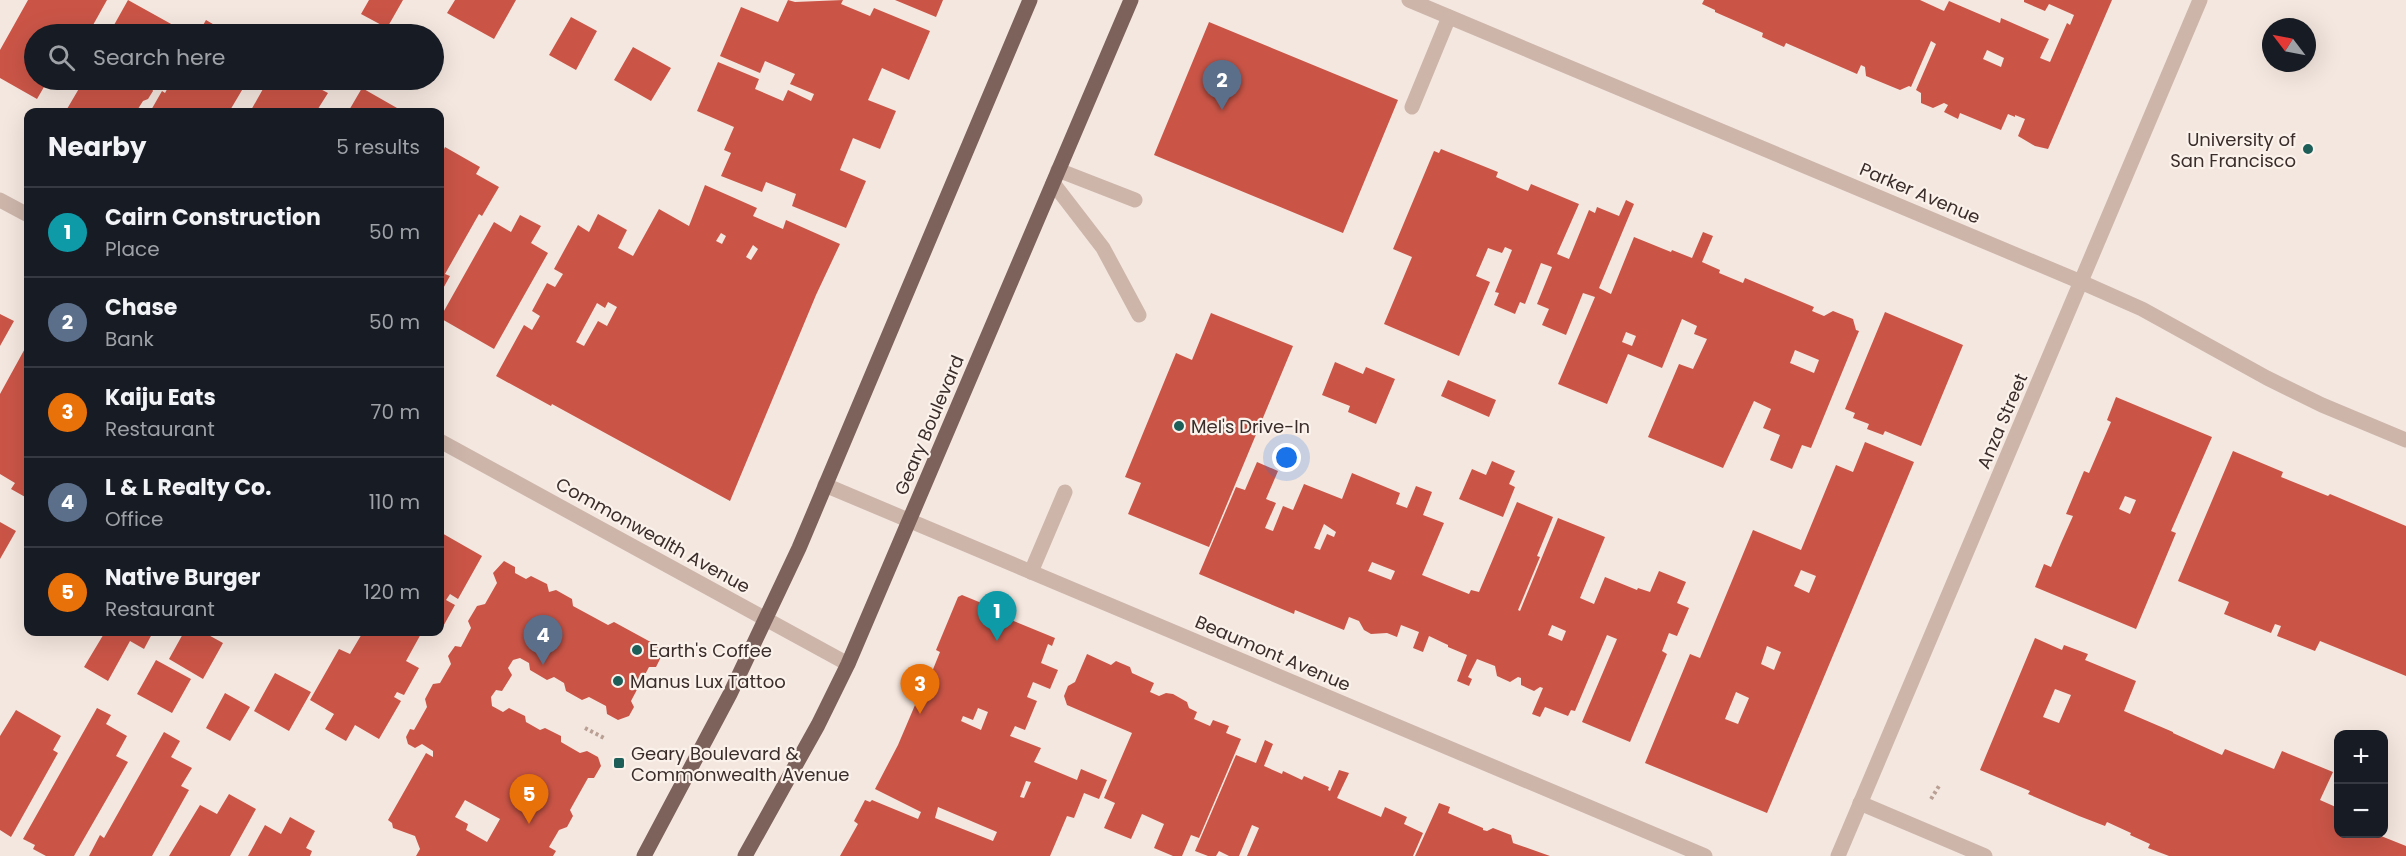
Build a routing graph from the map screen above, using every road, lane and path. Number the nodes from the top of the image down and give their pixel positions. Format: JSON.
{"nodes":[{"id":1,"x":1030,"y":0,"type":"edge"},
{"id":2,"x":1131,"y":0,"type":"edge"},
{"id":3,"x":1409,"y":0,"type":"edge"},
{"id":4,"x":2200,"y":0,"type":"edge"},
{"id":5,"x":1449,"y":17,"type":"junction"},
{"id":6,"x":1412,"y":106,"type":"dead end"},
{"id":7,"x":1055,"y":177,"type":"junction"},
{"id":8,"x":0,"y":200,"type":"edge"},
{"id":9,"x":1135,"y":200,"type":"dead end"},
{"id":10,"x":24,"y":213,"type":"edge"},
{"id":11,"x":2082,"y":282,"type":"junction"},
{"id":12,"x":1139,"y":315,"type":"dead end"},
{"id":13,"x":2406,"y":440,"type":"edge"},
{"id":14,"x":444,"y":443,"type":"edge"},
{"id":15,"x":825,"y":485,"type":"junction"},
{"id":16,"x":1065,"y":492,"type":"dead end"},
{"id":17,"x":910,"y":520,"type":"junction"},
{"id":18,"x":1031,"y":572,"type":"junction"},
{"id":19,"x":767,"y":620,"type":"junction"},
{"id":20,"x":848,"y":664,"type":"junction"},
{"id":21,"x":585,"y":728,"type":"dead end"},
{"id":22,"x":604,"y":738,"type":"dead end"},
{"id":23,"x":1939,"y":786,"type":"dead end"},
{"id":24,"x":1931,"y":799,"type":"dead end"},
{"id":25,"x":1860,"y":803,"type":"junction"},
{"id":26,"x":644,"y":856,"type":"edge"},
{"id":27,"x":745,"y":856,"type":"edge"},
{"id":28,"x":1705,"y":856,"type":"edge"},
{"id":29,"x":1838,"y":856,"type":"edge"},
{"id":30,"x":1985,"y":856,"type":"edge"}],
"edges":[{"from":1,"to":15,"type":"main road"},
{"from":2,"to":7,"type":"main road","name":"Geary Boulevard"},
{"from":3,"to":5,"type":"street","name":"Parker Avenue"},
{"from":4,"to":11,"type":"street","name":"Anza Street"},
{"from":5,"to":6,"type":"street"},
{"from":5,"to":11,"type":"street","name":"Parker Avenue"},
{"from":7,"to":9,"type":"street"},
{"from":7,"to":12,"type":"street"},
{"from":7,"to":17,"type":"main road","name":"Geary Boulevard"},
{"from":8,"to":10,"type":"street"},
{"from":11,"to":13,"type":"street","name":"Parker Avenue"},
{"from":11,"to":25,"type":"street","name":"Anza Street"},
{"from":14,"to":19,"type":"street","name":"Commonwealth Avenue"},
{"from":15,"to":17,"type":"street","name":"Beaumont Avenue"},
{"from":15,"to":19,"type":"main road"},
{"from":16,"to":18,"type":"street"},
{"from":17,"to":18,"type":"street","name":"Beaumont Avenue"},
{"from":17,"to":20,"type":"main road","name":"Geary Boulevard"},
{"from":18,"to":28,"type":"street","name":"Beaumont Avenue"},
{"from":19,"to":20,"type":"street","name":"Commonwealth Avenue"},
{"from":19,"to":26,"type":"main road"},
{"from":20,"to":27,"type":"main road","name":"Geary Boulevard"},
{"from":21,"to":22,"type":"path"},
{"from":23,"to":24,"type":"path"},
{"from":25,"to":29,"type":"street","name":"Anza Street"},
{"from":25,"to":30,"type":"street"}]}
